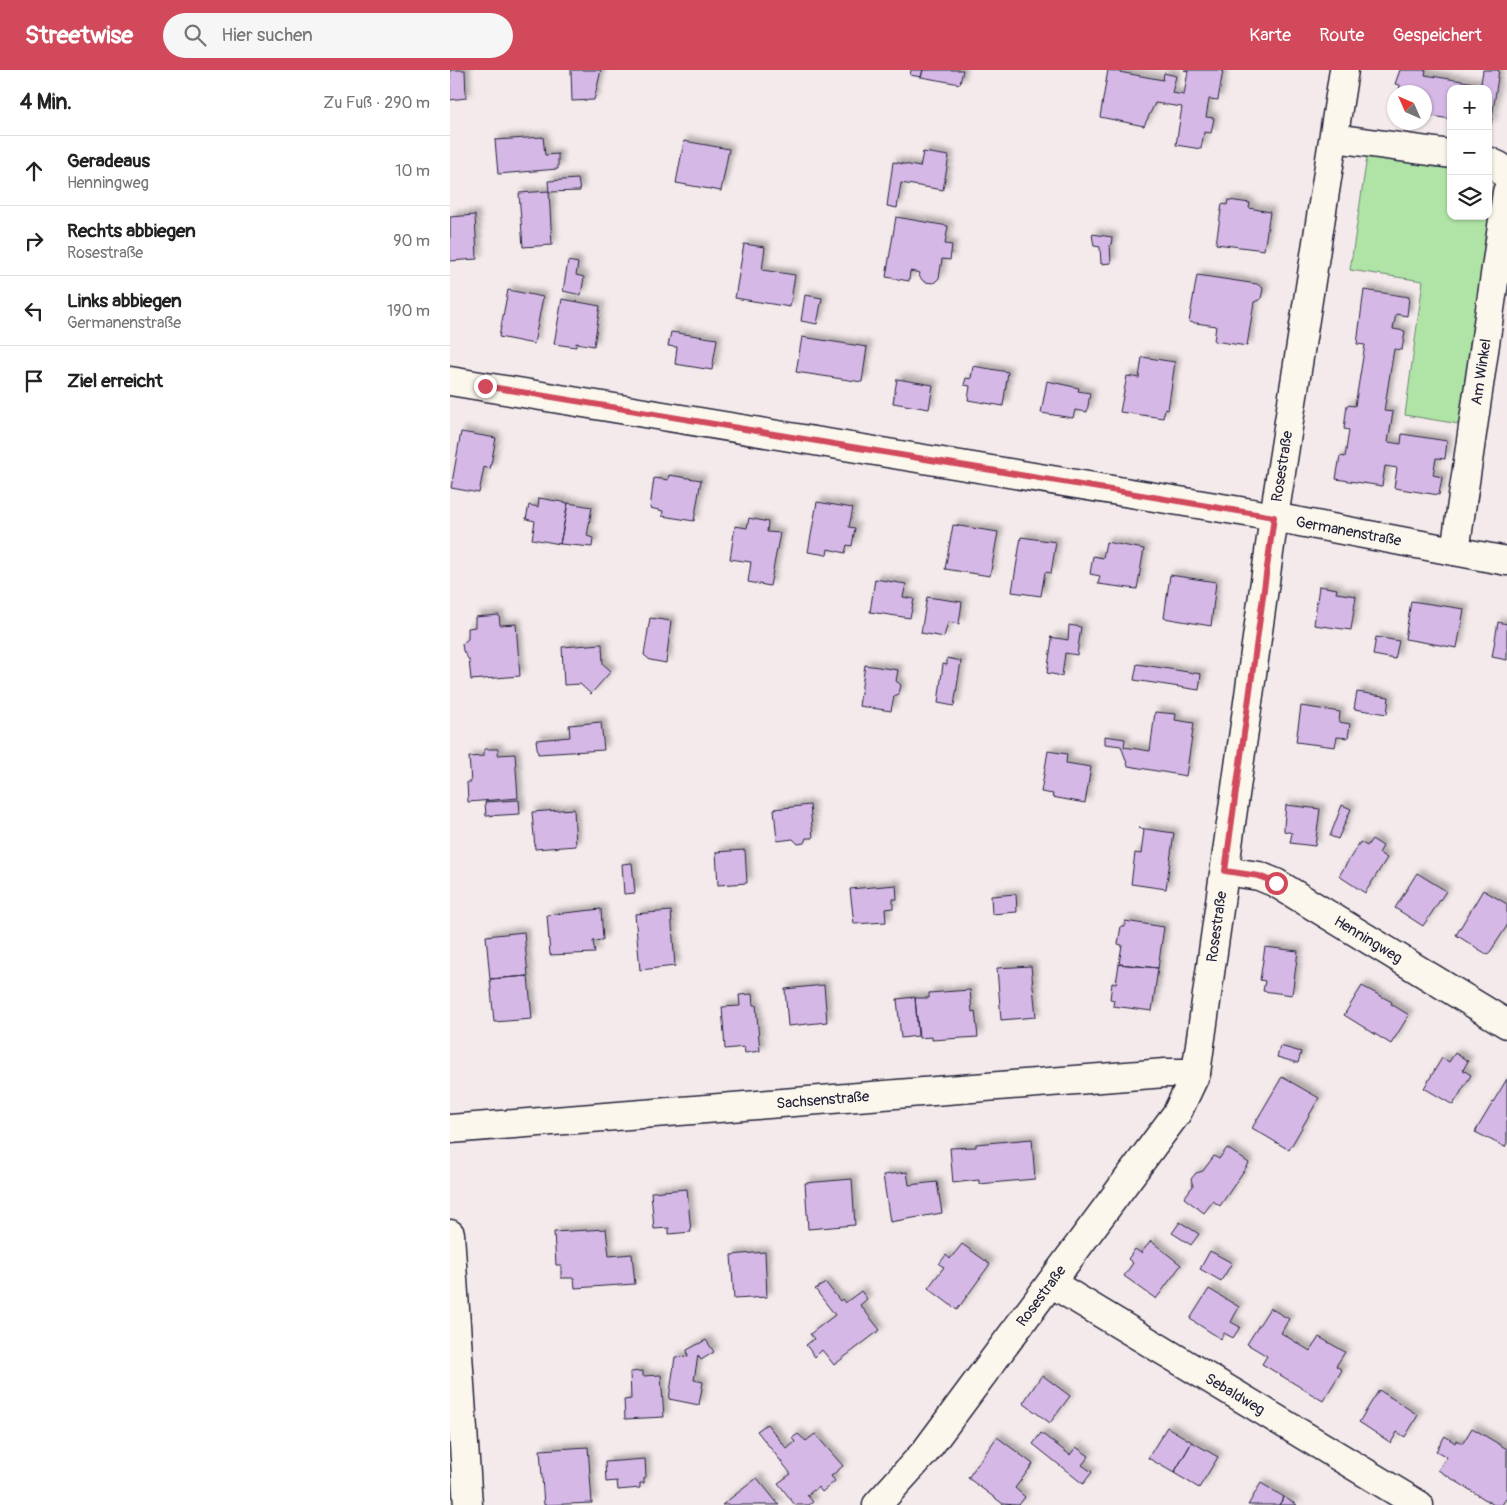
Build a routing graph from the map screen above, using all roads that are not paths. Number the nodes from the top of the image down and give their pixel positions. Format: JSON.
{"nodes":[{"id":1,"x":1344,"y":70,"type":"edge"},
{"id":2,"x":1334,"y":138,"type":"junction"},
{"id":3,"x":1447,"y":153,"type":"edge"},
{"id":4,"x":1492,"y":163,"type":"edge"},
{"id":5,"x":1507,"y":177,"type":"edge"},
{"id":6,"x":1507,"y":192,"type":"edge"},
{"id":7,"x":450,"y":381,"type":"edge"},
{"id":8,"x":1274,"y":517,"type":"junction"},
{"id":9,"x":1455,"y":551,"type":"junction"},
{"id":10,"x":1507,"y":561,"type":"edge"},
{"id":11,"x":1225,"y":871,"type":"junction"},
{"id":12,"x":1507,"y":1024,"type":"edge"},
{"id":13,"x":1196,"y":1073,"type":"junction"},
{"id":14,"x":450,"y":1129,"type":"edge"},
{"id":15,"x":450,"y":1234,"type":"edge"},
{"id":16,"x":1051,"y":1283,"type":"junction"},
{"id":17,"x":468,"y":1505,"type":"edge"},
{"id":18,"x":877,"y":1505,"type":"edge"},
{"id":19,"x":1419,"y":1505,"type":"edge"}],
"edges":[{"from":1,"to":2,"type":"street","name":"Rosestraße"},
{"from":2,"to":3,"type":"street"},
{"from":2,"to":8,"type":"street","name":"Rosestraße"},
{"from":4,"to":5,"type":"street"},
{"from":6,"to":9,"type":"street","name":"Am Winkel"},
{"from":7,"to":8,"type":"street","name":"Germanenstraße"},
{"from":8,"to":9,"type":"street","name":"Germanenstraße"},
{"from":8,"to":11,"type":"street","name":"Rosestraße"},
{"from":9,"to":10,"type":"street","name":"Germanenstraße"},
{"from":11,"to":12,"type":"street","name":"Henningweg"},
{"from":11,"to":13,"type":"street","name":"Rosestraße"},
{"from":13,"to":14,"type":"street","name":"Sachsenstraße"},
{"from":13,"to":16,"type":"street","name":"Rosestraße"},
{"from":15,"to":17,"type":"street"},
{"from":16,"to":18,"type":"street","name":"Rosestraße"},
{"from":16,"to":19,"type":"street","name":"Sebaldweg"}]}
